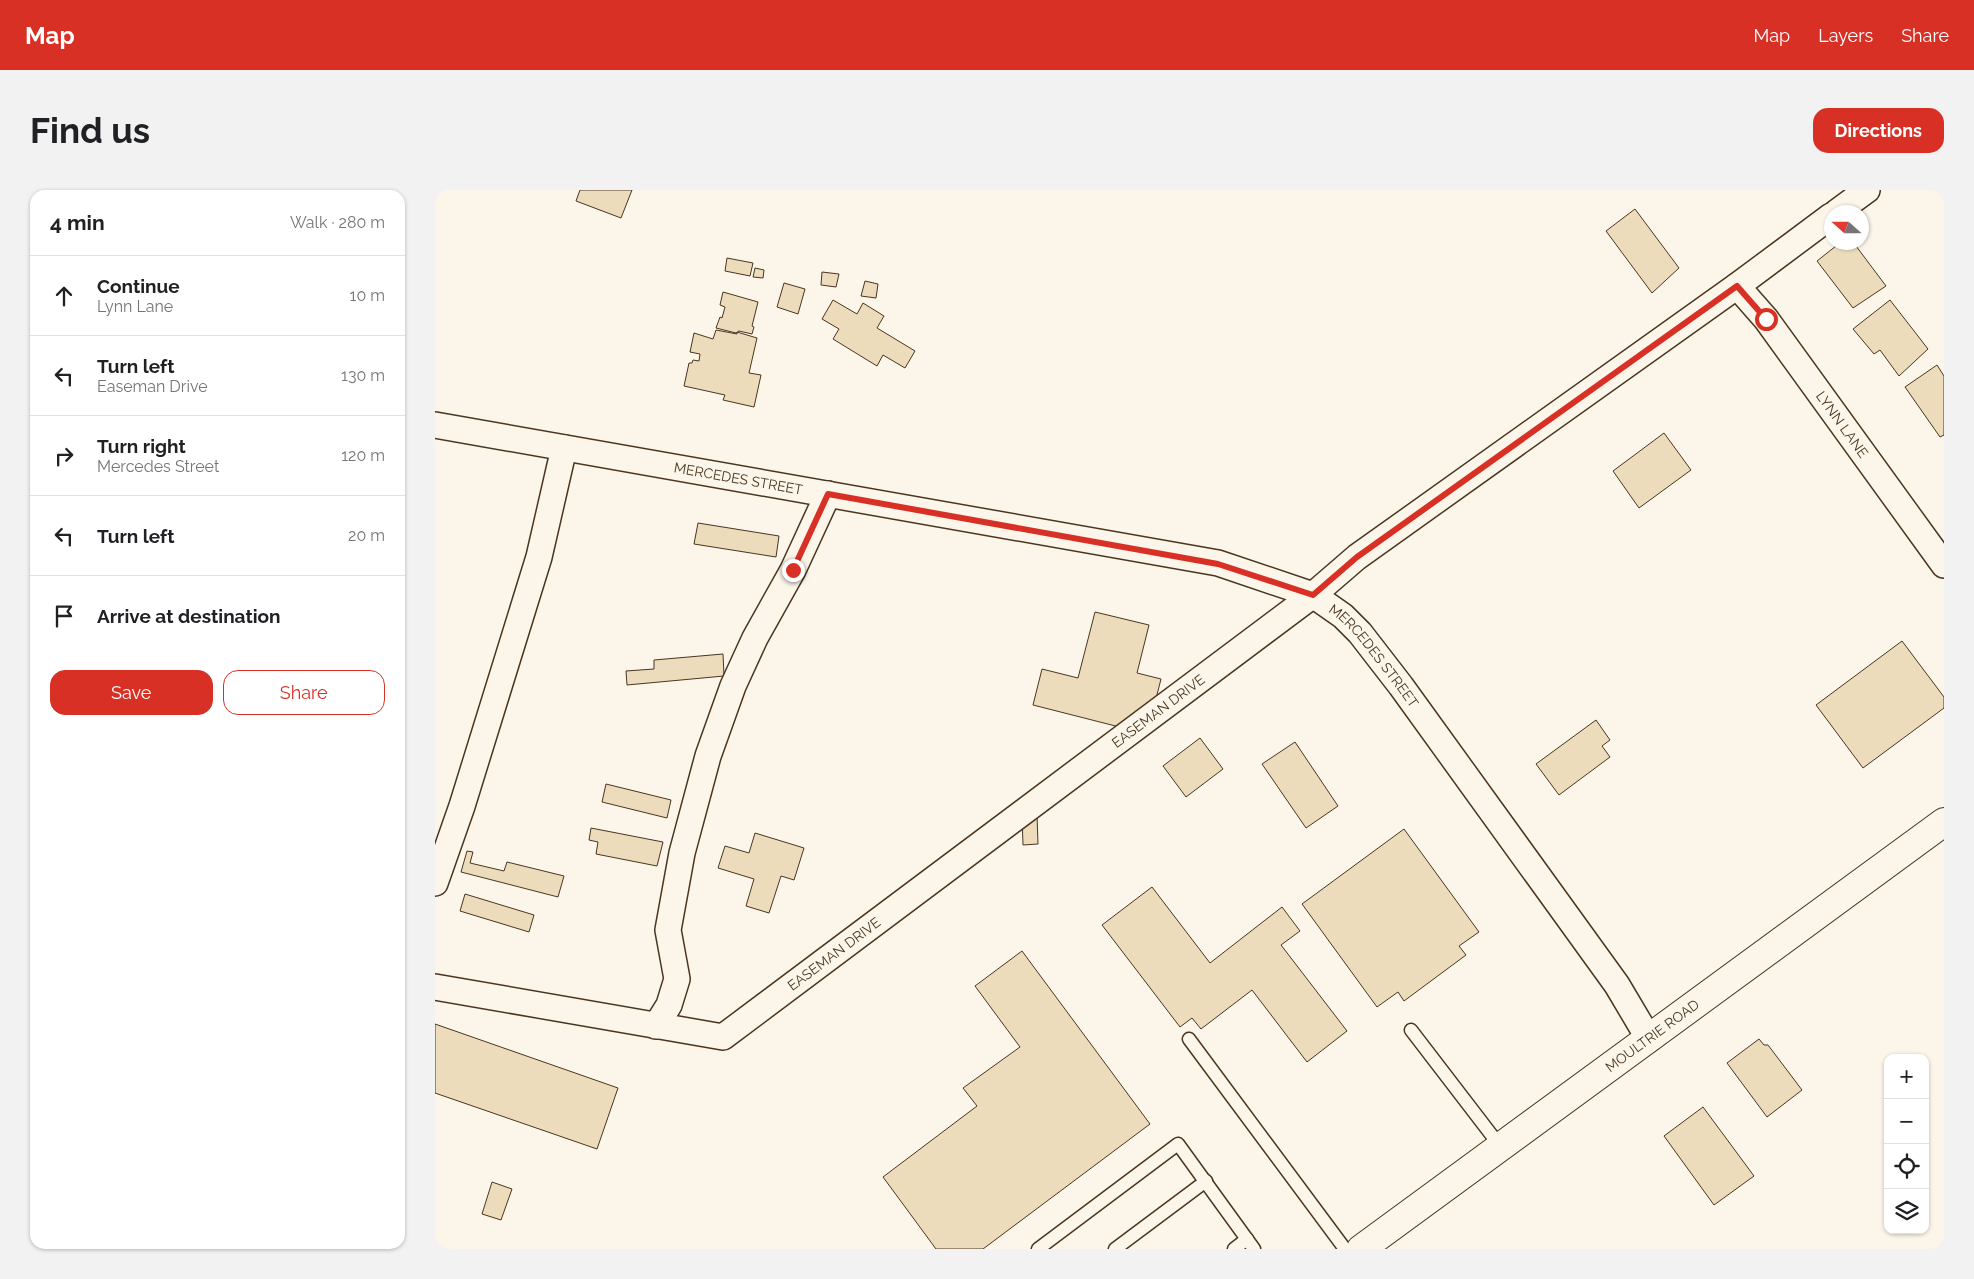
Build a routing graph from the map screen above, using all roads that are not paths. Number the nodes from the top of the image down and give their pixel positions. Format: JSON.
{"nodes":[{"id":1,"x":1867,"y":190,"type":"edge"},
{"id":2,"x":1847,"y":205,"type":"edge"},
{"id":3,"x":1824,"y":221,"type":"edge"},
{"id":4,"x":1737,"y":286,"type":"junction"},
{"id":5,"x":435,"y":425,"type":"edge"},
{"id":6,"x":563,"y":448,"type":"junction"},
{"id":7,"x":828,"y":494,"type":"junction"},
{"id":8,"x":1944,"y":565,"type":"edge"},
{"id":9,"x":1313,"y":595,"type":"junction"},
{"id":10,"x":1944,"y":822,"type":"edge"},
{"id":11,"x":435,"y":883,"type":"edge"},
{"id":12,"x":435,"y":987,"type":"edge"},
{"id":13,"x":656,"y":1026,"type":"junction"},
{"id":14,"x":1411,"y":1030,"type":"dead end"},
{"id":15,"x":1649,"y":1039,"type":"junction"},
{"id":16,"x":1189,"y":1040,"type":"dead end"},
{"id":17,"x":1500,"y":1146,"type":"junction"},
{"id":18,"x":1206,"y":1181,"type":"junction"},
{"id":19,"x":1251,"y":1244,"type":"edge"},
{"id":20,"x":1038,"y":1249,"type":"edge"},
{"id":21,"x":1115,"y":1249,"type":"edge"},
{"id":22,"x":1234,"y":1249,"type":"edge"},
{"id":23,"x":1345,"y":1249,"type":"edge"},
{"id":24,"x":1361,"y":1249,"type":"edge"}],
"edges":[{"from":1,"to":2,"type":"street"},
{"from":3,"to":4,"type":"street","name":"EASEMAN DRIVE"},
{"from":4,"to":8,"type":"street","name":"LYNN LANE"},
{"from":4,"to":9,"type":"street","name":"EASEMAN DRIVE"},
{"from":5,"to":6,"type":"street","name":"MERCEDES STREET"},
{"from":6,"to":7,"type":"street","name":"MERCEDES STREET"},
{"from":6,"to":11,"type":"street"},
{"from":7,"to":9,"type":"street","name":"MERCEDES STREET"},
{"from":7,"to":13,"type":"street"},
{"from":9,"to":13,"type":"street","name":"EASEMAN DRIVE"},
{"from":9,"to":15,"type":"street","name":"MERCEDES STREET"},
{"from":10,"to":15,"type":"street","name":"MOULTRIE ROAD"},
{"from":12,"to":13,"type":"street","name":"EASEMAN DRIVE"},
{"from":14,"to":17,"type":"lane"},
{"from":15,"to":17,"type":"street","name":"MOULTRIE ROAD"},
{"from":16,"to":23,"type":"lane"},
{"from":17,"to":24,"type":"street","name":"MOULTRIE ROAD"},
{"from":18,"to":19,"type":"lane"},
{"from":18,"to":20,"type":"lane"},
{"from":18,"to":21,"type":"lane"},
{"from":19,"to":22,"type":"lane"}]}
